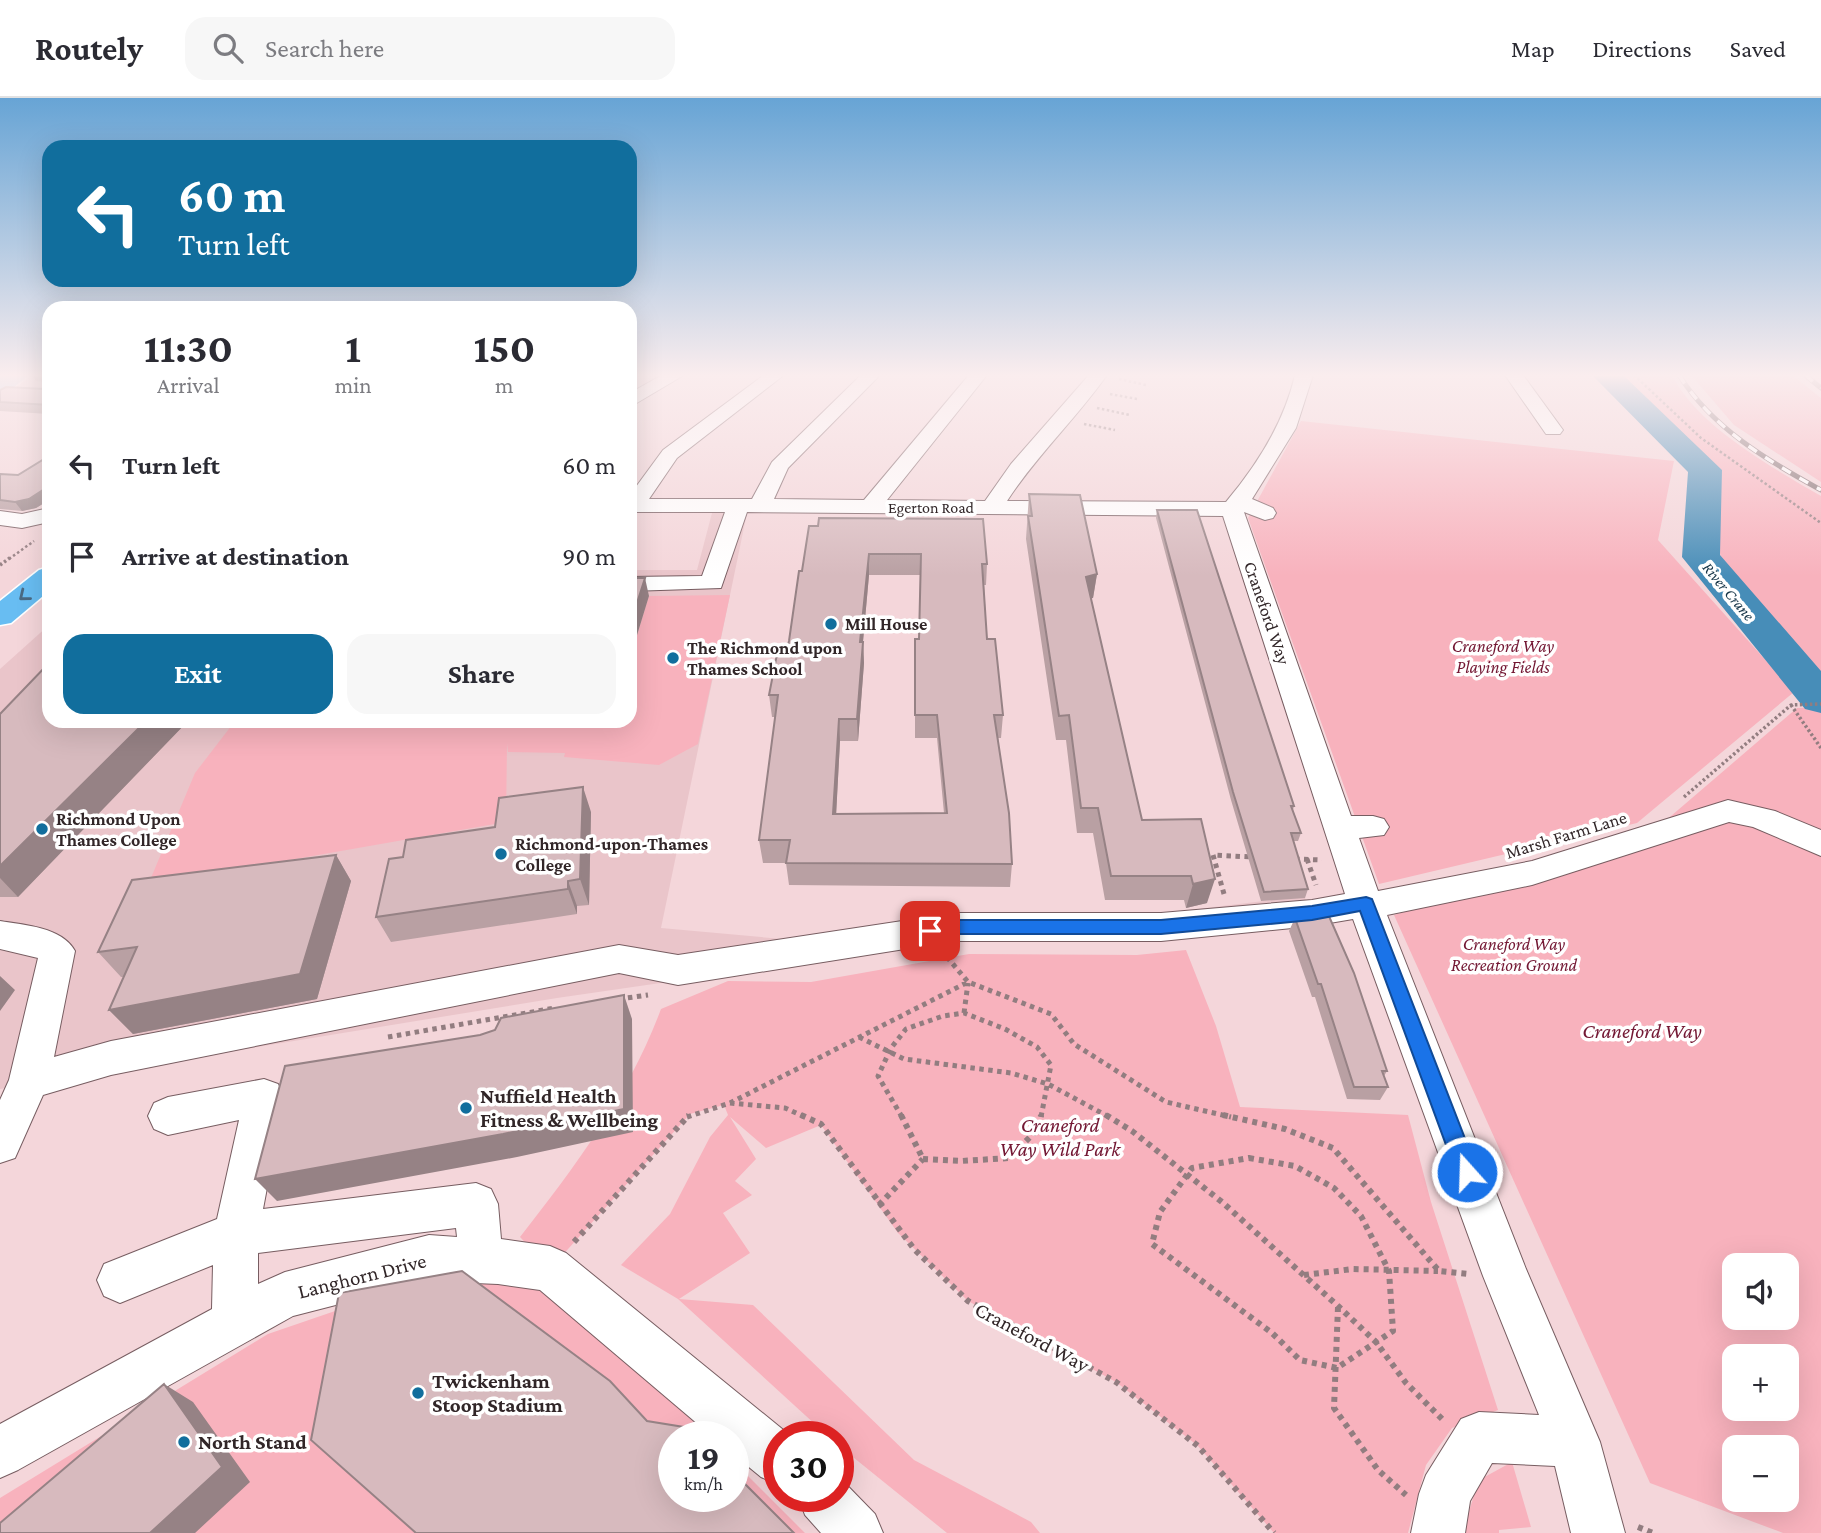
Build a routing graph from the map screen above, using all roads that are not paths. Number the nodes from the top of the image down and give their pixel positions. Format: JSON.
{"nodes":[{"id":1,"x":686,"y":442,"type":"edge"},
{"id":2,"x":803,"y":442,"type":"edge"},
{"id":3,"x":923,"y":442,"type":"edge"},
{"id":4,"x":1042,"y":442,"type":"edge"},
{"id":5,"x":1277,"y":442,"type":"edge"},
{"id":6,"x":637,"y":498,"type":"edge"},
{"id":7,"x":637,"y":505,"type":"edge"},
{"id":8,"x":749,"y":505,"type":"junction"},
{"id":9,"x":871,"y":506,"type":"junction"},
{"id":10,"x":992,"y":507,"type":"junction"},
{"id":11,"x":1245,"y":508,"type":"junction"},
{"id":12,"x":42,"y":517,"type":"edge"},
{"id":13,"x":0,"y":518,"type":"edge"},
{"id":14,"x":42,"y":545,"type":"edge"},
{"id":15,"x":42,"y":582,"type":"edge"},
{"id":16,"x":0,"y":585,"type":"edge"},
{"id":17,"x":637,"y":585,"type":"edge"},
{"id":18,"x":0,"y":616,"type":"edge"},
{"id":19,"x":1821,"y":844,"type":"edge"},
{"id":20,"x":1366,"y":905,"type":"junction"},
{"id":21,"x":0,"y":936,"type":"edge"},
{"id":22,"x":29,"y":1081,"type":"junction"},
{"id":23,"x":168,"y":1116,"type":"dead end"},
{"id":24,"x":0,"y":1144,"type":"edge"},
{"id":25,"x":236,"y":1234,"type":"junction"},
{"id":26,"x":481,"y":1261,"type":"junction"},
{"id":27,"x":120,"y":1280,"type":"dead end"},
{"id":28,"x":235,"y":1323,"type":"junction"},
{"id":29,"x":1575,"y":1442,"type":"junction"},
{"id":30,"x":763,"y":1446,"type":"edge"},
{"id":31,"x":0,"y":1452,"type":"edge"},
{"id":32,"x":838,"y":1512,"type":"edge"},
{"id":33,"x":1424,"y":1518,"type":"edge"},
{"id":34,"x":856,"y":1533,"type":"edge"},
{"id":35,"x":1598,"y":1533,"type":"edge"}],
"edges":[{"from":1,"to":6,"type":"street"},
{"from":2,"to":8,"type":"street"},
{"from":3,"to":9,"type":"street"},
{"from":4,"to":10,"type":"street"},
{"from":5,"to":11,"type":"street"},
{"from":7,"to":8,"type":"street","name":"Egerton Road"},
{"from":8,"to":9,"type":"street","name":"Egerton Road"},
{"from":8,"to":17,"type":"street"},
{"from":9,"to":10,"type":"street","name":"Egerton Road"},
{"from":10,"to":11,"type":"street","name":"Egerton Road"},
{"from":11,"to":20,"type":"street","name":"Craneford Way"},
{"from":12,"to":13,"type":"street"},
{"from":14,"to":16,"type":"highway"},
{"from":15,"to":18,"type":"highway","one_way":true},
{"from":19,"to":20,"type":"street"},
{"from":20,"to":22,"type":"street"},
{"from":20,"to":29,"type":"street","name":"Craneford Way"},
{"from":21,"to":22,"type":"street"},
{"from":22,"to":24,"type":"street"},
{"from":23,"to":25,"type":"street"},
{"from":25,"to":26,"type":"street"},
{"from":25,"to":27,"type":"street"},
{"from":25,"to":28,"type":"street"},
{"from":26,"to":28,"type":"street","name":"Langhorn Drive"},
{"from":26,"to":30,"type":"street","name":"Langhorn Drive"},
{"from":28,"to":31,"type":"street","name":"Langhorn Drive"},
{"from":29,"to":33,"type":"street"},
{"from":29,"to":35,"type":"street","name":"Craneford Way"},
{"from":32,"to":34,"type":"street"}]}
